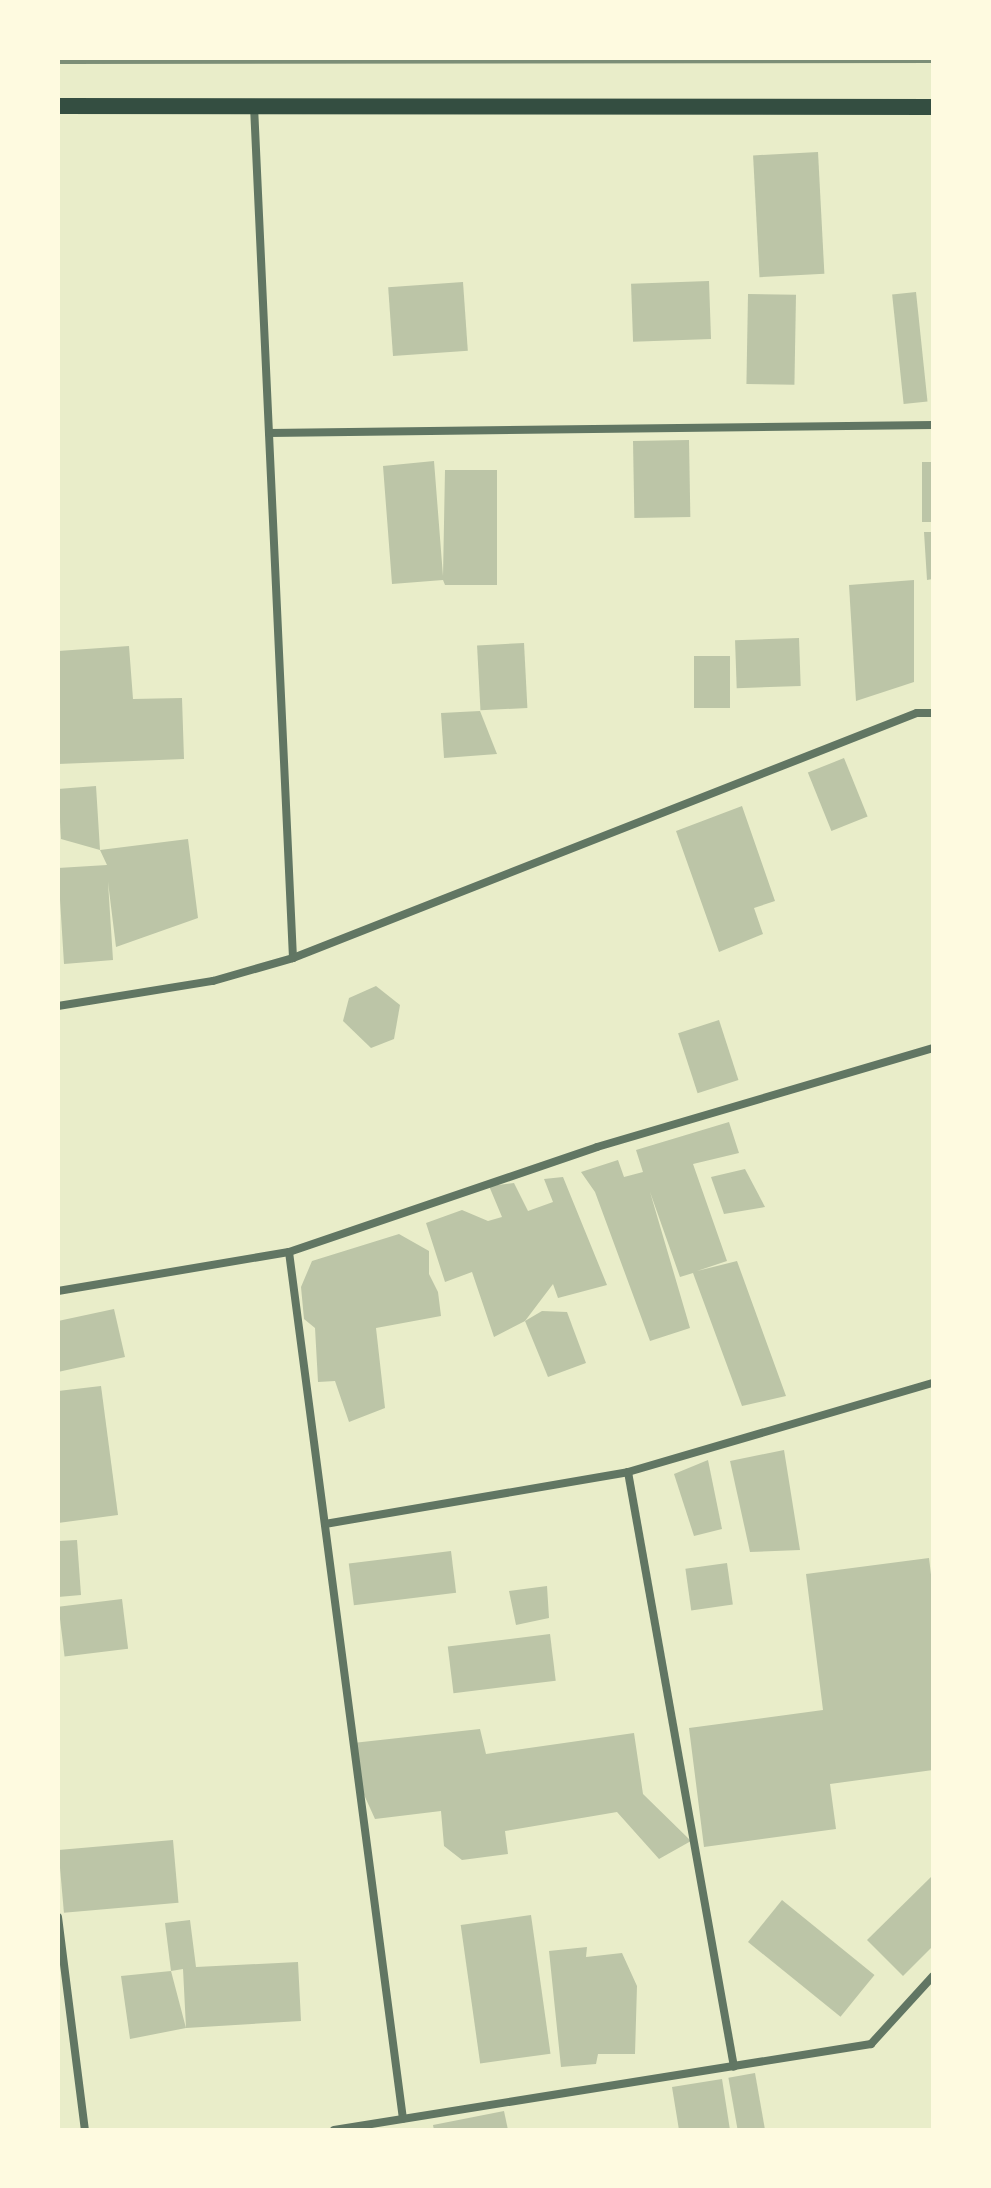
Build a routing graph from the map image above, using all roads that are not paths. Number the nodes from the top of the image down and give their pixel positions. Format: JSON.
{"nodes":[{"id":1,"x":58,"y":106,"type":"edge"},
{"id":2,"x":254,"y":106,"type":"junction"},
{"id":3,"x":933,"y":107,"type":"edge"},
{"id":4,"x":933,"y":425,"type":"edge"},
{"id":5,"x":269,"y":433,"type":"junction"},
{"id":6,"x":933,"y":713,"type":"edge"},
{"id":7,"x":293,"y":958,"type":"junction"},
{"id":8,"x":58,"y":1006,"type":"edge"},
{"id":9,"x":933,"y":1048,"type":"edge"},
{"id":10,"x":289,"y":1252,"type":"junction"},
{"id":11,"x":58,"y":1291,"type":"edge"},
{"id":12,"x":933,"y":1383,"type":"edge"},
{"id":13,"x":628,"y":1472,"type":"junction"},
{"id":14,"x":325,"y":1524,"type":"junction"},
{"id":15,"x":58,"y":1917,"type":"edge"},
{"id":16,"x":933,"y":1976,"type":"edge"},
{"id":17,"x":734,"y":2067,"type":"junction"},
{"id":18,"x":403,"y":2119,"type":"junction"},
{"id":19,"x":85,"y":2130,"type":"edge"},
{"id":20,"x":334,"y":2130,"type":"edge"}],
"edges":[{"from":1,"to":2,"type":"main road"},
{"from":2,"to":3,"type":"main road"},
{"from":2,"to":5,"type":"street"},
{"from":4,"to":5,"type":"street"},
{"from":5,"to":7,"type":"street"},
{"from":6,"to":7,"type":"street"},
{"from":7,"to":8,"type":"street"},
{"from":9,"to":10,"type":"street"},
{"from":10,"to":11,"type":"street"},
{"from":10,"to":14,"type":"street"},
{"from":12,"to":13,"type":"street"},
{"from":13,"to":14,"type":"street"},
{"from":13,"to":17,"type":"street"},
{"from":14,"to":18,"type":"street"},
{"from":15,"to":19,"type":"street"},
{"from":16,"to":17,"type":"street"},
{"from":17,"to":18,"type":"street"},
{"from":18,"to":20,"type":"street"}]}
